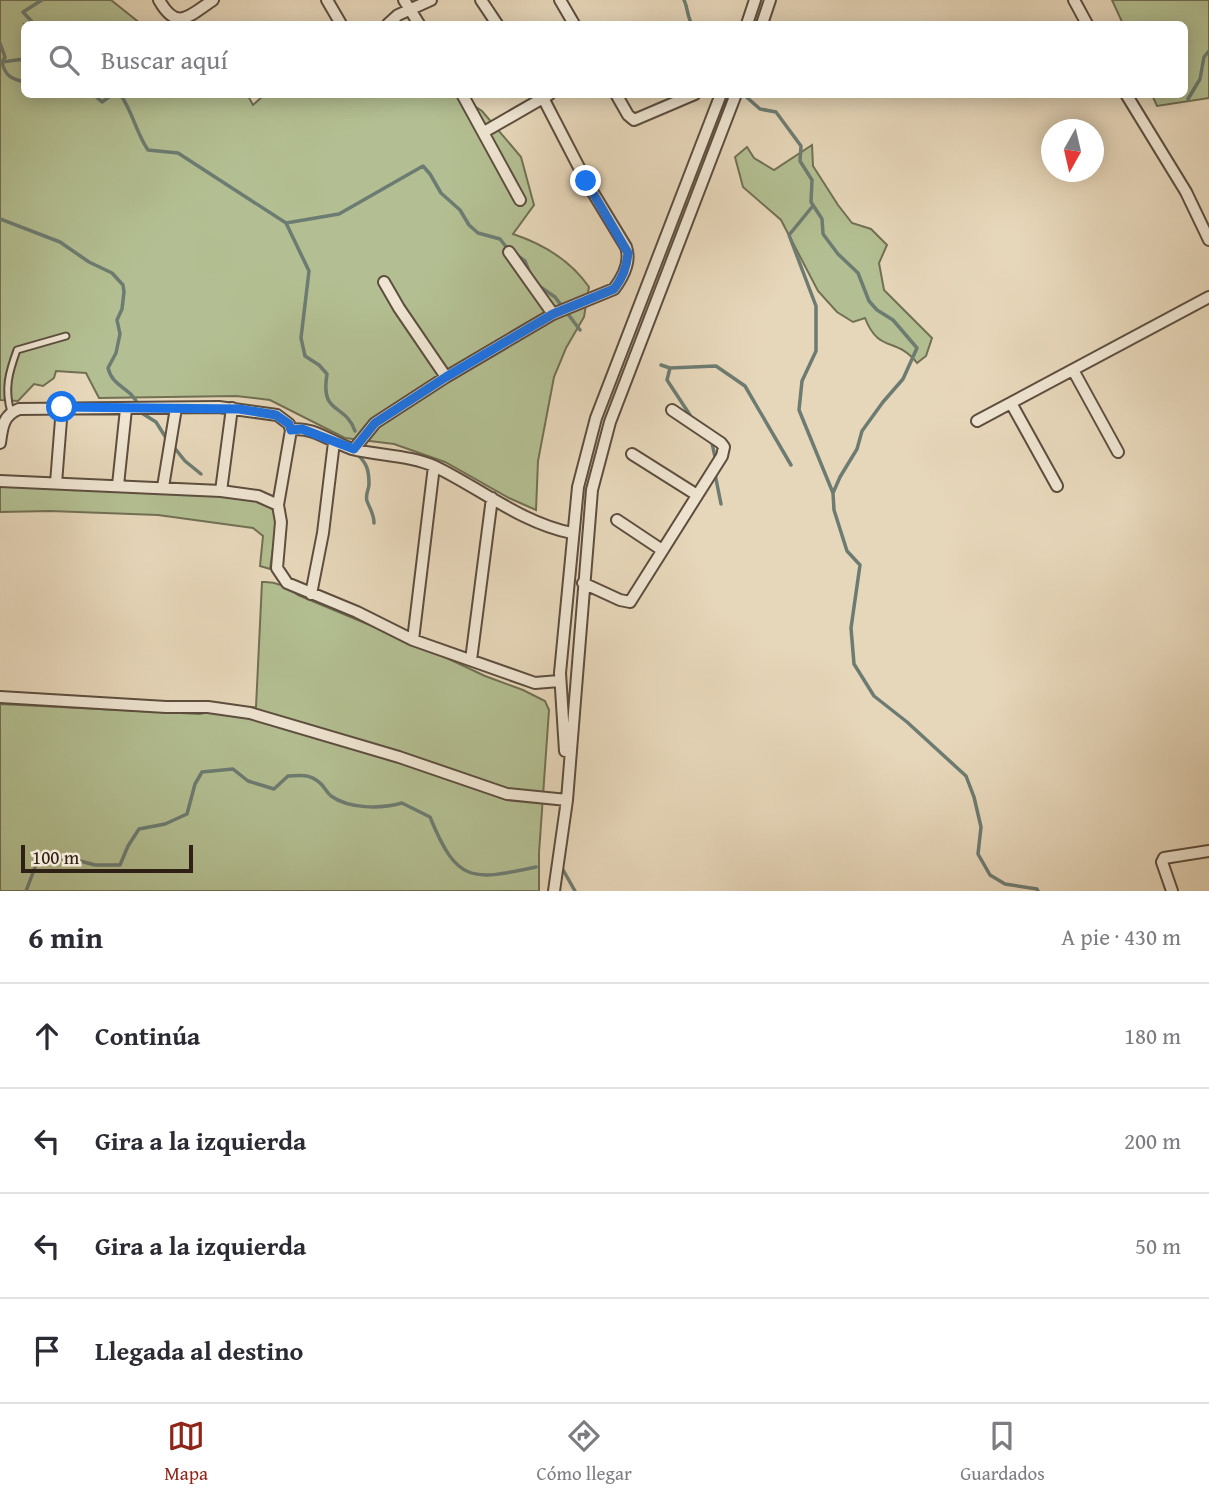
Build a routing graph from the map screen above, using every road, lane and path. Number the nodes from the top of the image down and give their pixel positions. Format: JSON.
{"nodes":[{"id":1,"x":159,"y":0,"type":"edge"},
{"id":2,"x":213,"y":0,"type":"edge"},
{"id":3,"x":327,"y":0,"type":"edge"},
{"id":4,"x":404,"y":0,"type":"edge"},
{"id":5,"x":431,"y":0,"type":"edge"},
{"id":6,"x":481,"y":0,"type":"edge"},
{"id":7,"x":560,"y":0,"type":"edge"},
{"id":8,"x":755,"y":0,"type":"edge"},
{"id":9,"x":770,"y":0,"type":"edge"},
{"id":10,"x":1074,"y":0,"type":"edge"},
{"id":11,"x":411,"y":11,"type":"junction"},
{"id":12,"x":339,"y":21,"type":"edge"},
{"id":13,"x":391,"y":21,"type":"edge"},
{"id":14,"x":417,"y":21,"type":"edge"},
{"id":15,"x":495,"y":21,"type":"edge"},
{"id":16,"x":572,"y":21,"type":"edge"},
{"id":17,"x":748,"y":21,"type":"edge"},
{"id":18,"x":763,"y":21,"type":"edge"},
{"id":19,"x":1085,"y":21,"type":"edge"},
{"id":20,"x":463,"y":98,"type":"edge"},
{"id":21,"x":542,"y":98,"type":"edge"},
{"id":22,"x":546,"y":98,"type":"edge"},
{"id":23,"x":618,"y":98,"type":"edge"},
{"id":24,"x":686,"y":98,"type":"edge"},
{"id":25,"x":719,"y":98,"type":"edge"},
{"id":26,"x":734,"y":98,"type":"edge"},
{"id":27,"x":1128,"y":98,"type":"edge"},
{"id":28,"x":484,"y":132,"type":"junction"},
{"id":29,"x":520,"y":200,"type":"dead end"},
{"id":30,"x":1209,"y":240,"type":"edge"},
{"id":31,"x":509,"y":252,"type":"dead end"},
{"id":32,"x":384,"y":282,"type":"dead end"},
{"id":33,"x":1209,"y":297,"type":"edge"},
{"id":34,"x":553,"y":314,"type":"junction"},
{"id":35,"x":66,"y":336,"type":"dead end"},
{"id":36,"x":1073,"y":370,"type":"junction"},
{"id":37,"x":446,"y":377,"type":"junction"},
{"id":38,"x":1011,"y":403,"type":"junction"},
{"id":39,"x":62,"y":407,"type":"junction"},
{"id":40,"x":176,"y":408,"type":"junction"},
{"id":41,"x":232,"y":408,"type":"junction"},
{"id":42,"x":126,"y":409,"type":"junction"},
{"id":43,"x":672,"y":410,"type":"dead end"},
{"id":44,"x":11,"y":412,"type":"junction"},
{"id":45,"x":977,"y":421,"type":"dead end"},
{"id":46,"x":291,"y":430,"type":"junction"},
{"id":47,"x":334,"y":442,"type":"junction"},
{"id":48,"x":0,"y":443,"type":"edge"},
{"id":49,"x":354,"y":449,"type":"junction"},
{"id":50,"x":1118,"y":452,"type":"dead end"},
{"id":51,"x":632,"y":454,"type":"dead end"},
{"id":52,"x":434,"y":466,"type":"junction"},
{"id":53,"x":0,"y":481,"type":"edge"},
{"id":54,"x":56,"y":483,"type":"junction"},
{"id":55,"x":118,"y":485,"type":"junction"},
{"id":56,"x":1057,"y":486,"type":"dead end"},
{"id":57,"x":163,"y":487,"type":"junction"},
{"id":58,"x":220,"y":491,"type":"junction"},
{"id":59,"x":697,"y":495,"type":"junction"},
{"id":60,"x":492,"y":498,"type":"junction"},
{"id":61,"x":278,"y":505,"type":"junction"},
{"id":62,"x":617,"y":520,"type":"dead end"},
{"id":63,"x":572,"y":533,"type":"junction"},
{"id":64,"x":662,"y":550,"type":"junction"},
{"id":65,"x":583,"y":583,"type":"junction"},
{"id":66,"x":311,"y":594,"type":"junction"},
{"id":67,"x":413,"y":640,"type":"junction"},
{"id":68,"x":471,"y":660,"type":"junction"},
{"id":69,"x":559,"y":681,"type":"junction"},
{"id":70,"x":0,"y":697,"type":"edge"},
{"id":71,"x":568,"y":785,"type":"junction"},
{"id":72,"x":567,"y":800,"type":"junction"},
{"id":73,"x":1209,"y":851,"type":"edge"},
{"id":74,"x":554,"y":891,"type":"edge"},
{"id":75,"x":1172,"y":891,"type":"edge"}],
"edges":[{"from":1,"to":2,"type":"street"},
{"from":3,"to":12,"type":"street"},
{"from":4,"to":11,"type":"street"},
{"from":5,"to":11,"type":"street"},
{"from":6,"to":15,"type":"street"},
{"from":7,"to":16,"type":"street"},
{"from":8,"to":17,"type":"street"},
{"from":9,"to":18,"type":"street"},
{"from":10,"to":19,"type":"street"},
{"from":11,"to":13,"type":"street"},
{"from":11,"to":14,"type":"street"},
{"from":20,"to":28,"type":"street"},
{"from":21,"to":28,"type":"street"},
{"from":22,"to":34,"type":"street"},
{"from":23,"to":24,"type":"street"},
{"from":25,"to":63,"type":"street"},
{"from":26,"to":65,"type":"street"},
{"from":27,"to":30,"type":"street"},
{"from":28,"to":29,"type":"street"},
{"from":31,"to":34,"type":"street"},
{"from":32,"to":37,"type":"street"},
{"from":33,"to":36,"type":"street"},
{"from":34,"to":37,"type":"street"},
{"from":35,"to":44,"type":"lane"},
{"from":36,"to":38,"type":"street"},
{"from":36,"to":50,"type":"street"},
{"from":37,"to":49,"type":"street"},
{"from":38,"to":45,"type":"street"},
{"from":38,"to":56,"type":"street"},
{"from":39,"to":42,"type":"street"},
{"from":39,"to":44,"type":"street"},
{"from":39,"to":54,"type":"street"},
{"from":40,"to":41,"type":"street"},
{"from":40,"to":42,"type":"street"},
{"from":40,"to":57,"type":"street"},
{"from":41,"to":46,"type":"street"},
{"from":41,"to":58,"type":"street"},
{"from":42,"to":55,"type":"street"},
{"from":43,"to":59,"type":"street"},
{"from":44,"to":48,"type":"street"},
{"from":46,"to":47,"type":"street"},
{"from":46,"to":61,"type":"street"},
{"from":47,"to":49,"type":"street"},
{"from":47,"to":66,"type":"street"},
{"from":49,"to":52,"type":"street"},
{"from":51,"to":59,"type":"street"},
{"from":52,"to":60,"type":"street"},
{"from":52,"to":67,"type":"street"},
{"from":53,"to":54,"type":"street"},
{"from":54,"to":55,"type":"street"},
{"from":55,"to":57,"type":"street"},
{"from":57,"to":58,"type":"street"},
{"from":58,"to":61,"type":"street"},
{"from":59,"to":64,"type":"street"},
{"from":60,"to":63,"type":"street"},
{"from":60,"to":68,"type":"street"},
{"from":61,"to":66,"type":"street"},
{"from":62,"to":64,"type":"street"},
{"from":63,"to":69,"type":"street"},
{"from":64,"to":65,"type":"street"},
{"from":65,"to":71,"type":"street"},
{"from":66,"to":67,"type":"street"},
{"from":67,"to":68,"type":"street"},
{"from":68,"to":69,"type":"street"},
{"from":69,"to":71,"type":"street"},
{"from":70,"to":72,"type":"street"},
{"from":71,"to":72,"type":"street"},
{"from":72,"to":74,"type":"street"},
{"from":73,"to":75,"type":"street"}]}
